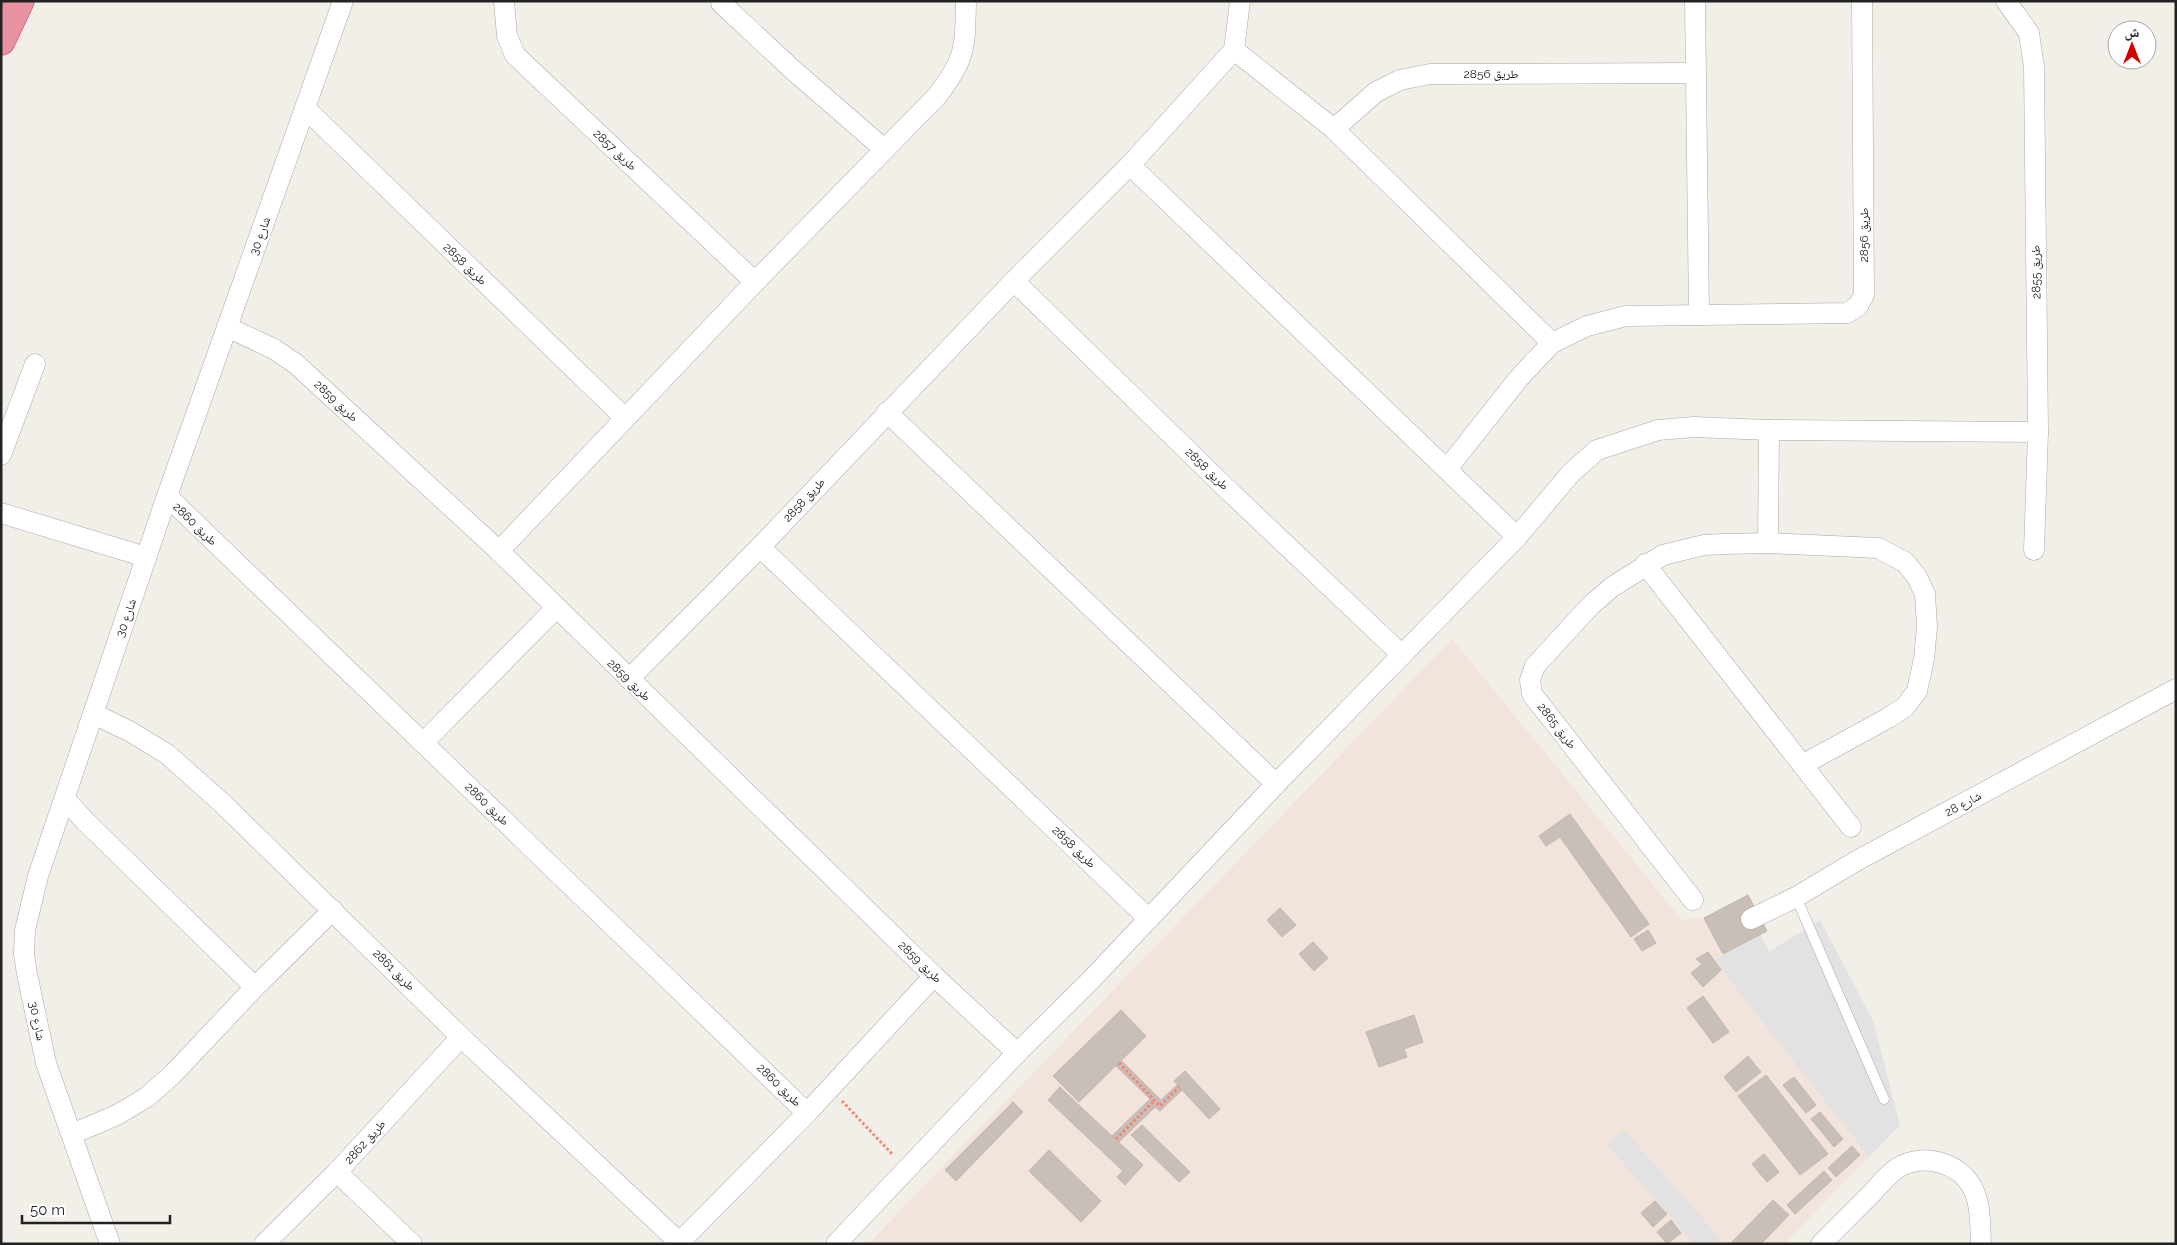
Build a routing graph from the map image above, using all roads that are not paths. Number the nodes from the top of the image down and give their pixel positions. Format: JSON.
{"nodes":[{"id":1,"x":20,"y":1,"type":"edge"},
{"id":2,"x":344,"y":1,"type":"edge"},
{"id":3,"x":504,"y":1,"type":"edge"},
{"id":4,"x":966,"y":1,"type":"edge"},
{"id":5,"x":1240,"y":1,"type":"edge"},
{"id":6,"x":1695,"y":1,"type":"edge"},
{"id":7,"x":1862,"y":1,"type":"edge"},
{"id":8,"x":2006,"y":1,"type":"edge"},
{"id":9,"x":721,"y":3,"type":"dead end"},
{"id":10,"x":1,"y":41,"type":"edge"},
{"id":11,"x":1234,"y":50,"type":"junction"},
{"id":12,"x":1696,"y":72,"type":"junction"},
{"id":13,"x":306,"y":109,"type":"junction"},
{"id":14,"x":1334,"y":129,"type":"junction"},
{"id":15,"x":884,"y":149,"type":"junction"},
{"id":16,"x":1130,"y":165,"type":"junction"},
{"id":17,"x":1014,"y":281,"type":"junction"},
{"id":18,"x":755,"y":282,"type":"junction"},
{"id":19,"x":1699,"y":314,"type":"junction"},
{"id":20,"x":227,"y":327,"type":"junction"},
{"id":21,"x":1552,"y":343,"type":"junction"},
{"id":22,"x":35,"y":364,"type":"dead end"},
{"id":23,"x":887,"y":412,"type":"junction"},
{"id":24,"x":625,"y":418,"type":"junction"},
{"id":25,"x":1769,"y":430,"type":"junction"},
{"id":26,"x":2038,"y":432,"type":"junction"},
{"id":27,"x":1,"y":455,"type":"edge"},
{"id":28,"x":1447,"y":469,"type":"junction"},
{"id":29,"x":167,"y":496,"type":"junction"},
{"id":30,"x":1,"y":514,"type":"edge"},
{"id":31,"x":1517,"y":538,"type":"junction"},
{"id":32,"x":1768,"y":543,"type":"junction"},
{"id":33,"x":760,"y":547,"type":"junction"},
{"id":34,"x":2034,"y":550,"type":"dead end"},
{"id":35,"x":498,"y":552,"type":"junction"},
{"id":36,"x":146,"y":557,"type":"junction"},
{"id":37,"x":1645,"y":564,"type":"junction"},
{"id":38,"x":556,"y":608,"type":"junction"},
{"id":39,"x":1402,"y":655,"type":"junction"},
{"id":40,"x":629,"y":679,"type":"junction"},
{"id":41,"x":2176,"y":689,"type":"edge"},
{"id":42,"x":94,"y":714,"type":"junction"},
{"id":43,"x":424,"y":742,"type":"junction"},
{"id":44,"x":1802,"y":765,"type":"junction"},
{"id":45,"x":1276,"y":784,"type":"junction"},
{"id":46,"x":65,"y":799,"type":"junction"},
{"id":47,"x":1851,"y":827,"type":"dead end"},
{"id":48,"x":1796,"y":897,"type":"junction"},
{"id":49,"x":1693,"y":900,"type":"dead end"},
{"id":50,"x":333,"y":910,"type":"junction"},
{"id":51,"x":1149,"y":919,"type":"junction"},
{"id":52,"x":1751,"y":919,"type":"dead end"},
{"id":53,"x":934,"y":976,"type":"junction"},
{"id":54,"x":256,"y":987,"type":"junction"},
{"id":55,"x":461,"y":1037,"type":"junction"},
{"id":56,"x":1017,"y":1052,"type":"junction"},
{"id":57,"x":1884,"y":1099,"type":"dead end"},
{"id":58,"x":807,"y":1113,"type":"junction"},
{"id":59,"x":72,"y":1134,"type":"junction"},
{"id":60,"x":338,"y":1172,"type":"junction"},
{"id":61,"x":681,"y":1243,"type":"edge"},
{"id":62,"x":110,"y":1244,"type":"edge"},
{"id":63,"x":264,"y":1244,"type":"edge"},
{"id":64,"x":412,"y":1244,"type":"edge"},
{"id":65,"x":836,"y":1244,"type":"edge"},
{"id":66,"x":1822,"y":1244,"type":"edge"},
{"id":67,"x":1981,"y":1244,"type":"edge"}],
"edges":[{"from":1,"to":10,"type":"highway"},
{"from":2,"to":13,"type":"street","name":"شارع 30"},
{"from":3,"to":18,"type":"street","name":"طريق 2857"},
{"from":4,"to":15,"type":"street"},
{"from":5,"to":11,"type":"street"},
{"from":6,"to":12,"type":"street"},
{"from":7,"to":19,"type":"street","name":"طريق 2856"},
{"from":8,"to":26,"type":"street","name":"طريق 2855"},
{"from":9,"to":15,"type":"street"},
{"from":11,"to":14,"type":"street"},
{"from":11,"to":16,"type":"street","name":"طريق 2858"},
{"from":12,"to":14,"type":"street","name":"طريق 2856"},
{"from":12,"to":19,"type":"street"},
{"from":13,"to":20,"type":"street","name":"شارع 30"},
{"from":13,"to":24,"type":"street","name":"طريق 2858"},
{"from":14,"to":21,"type":"street"},
{"from":15,"to":18,"type":"street"},
{"from":16,"to":17,"type":"street","name":"طريق 2858"},
{"from":16,"to":28,"type":"street"},
{"from":17,"to":23,"type":"street","name":"طريق 2858"},
{"from":17,"to":39,"type":"street","name":"طريق 2858"},
{"from":18,"to":24,"type":"street"},
{"from":19,"to":21,"type":"street","name":"طريق 2856"},
{"from":20,"to":29,"type":"street","name":"شارع 30"},
{"from":20,"to":35,"type":"street","name":"طريق 2859"},
{"from":21,"to":28,"type":"street","name":"طريق 2856"},
{"from":22,"to":27,"type":"street"},
{"from":23,"to":33,"type":"street","name":"طريق 2858"},
{"from":23,"to":45,"type":"street"},
{"from":24,"to":35,"type":"street"},
{"from":25,"to":26,"type":"street"},
{"from":25,"to":31,"type":"street"},
{"from":25,"to":32,"type":"street"},
{"from":26,"to":34,"type":"street","name":"طريق 2855"},
{"from":28,"to":31,"type":"street"},
{"from":29,"to":36,"type":"street","name":"شارع 30"},
{"from":29,"to":43,"type":"street","name":"طريق 2860"},
{"from":30,"to":36,"type":"street"},
{"from":31,"to":39,"type":"street"},
{"from":32,"to":37,"type":"street","name":"طريق 2865"},
{"from":32,"to":44,"type":"street","name":"طريق 2865"},
{"from":33,"to":40,"type":"street","name":"طريق 2858"},
{"from":33,"to":51,"type":"street","name":"طريق 2858"},
{"from":35,"to":38,"type":"street","name":"طريق 2859"},
{"from":36,"to":42,"type":"street","name":"شارع 30"},
{"from":37,"to":44,"type":"street"},
{"from":37,"to":49,"type":"street","name":"طريق 2865"},
{"from":38,"to":40,"type":"street","name":"طريق 2859"},
{"from":38,"to":43,"type":"street"},
{"from":39,"to":45,"type":"street"},
{"from":40,"to":53,"type":"street","name":"طريق 2859"},
{"from":41,"to":48,"type":"street","name":"شارع 28"},
{"from":42,"to":46,"type":"street","name":"شارع 30"},
{"from":42,"to":50,"type":"street","name":"طريق 2861"},
{"from":43,"to":58,"type":"street","name":"طريق 2860"},
{"from":44,"to":47,"type":"street"},
{"from":45,"to":51,"type":"street"},
{"from":46,"to":54,"type":"street"},
{"from":46,"to":59,"type":"street","name":"شارع 30"},
{"from":48,"to":52,"type":"street","name":"شارع 28"},
{"from":48,"to":57,"type":"lane"},
{"from":50,"to":54,"type":"street"},
{"from":50,"to":55,"type":"street","name":"طريق 2861"},
{"from":51,"to":56,"type":"street"},
{"from":53,"to":56,"type":"street","name":"طريق 2859"},
{"from":53,"to":58,"type":"street"},
{"from":54,"to":59,"type":"street"},
{"from":55,"to":60,"type":"street","name":"طريق 2862"},
{"from":55,"to":61,"type":"street","name":"طريق 2861"},
{"from":56,"to":65,"type":"street"},
{"from":58,"to":61,"type":"street"},
{"from":59,"to":62,"type":"street","name":"شارع 30"},
{"from":60,"to":63,"type":"street","name":"طريق 2862"},
{"from":60,"to":64,"type":"street"},
{"from":66,"to":67,"type":"street"}]}
